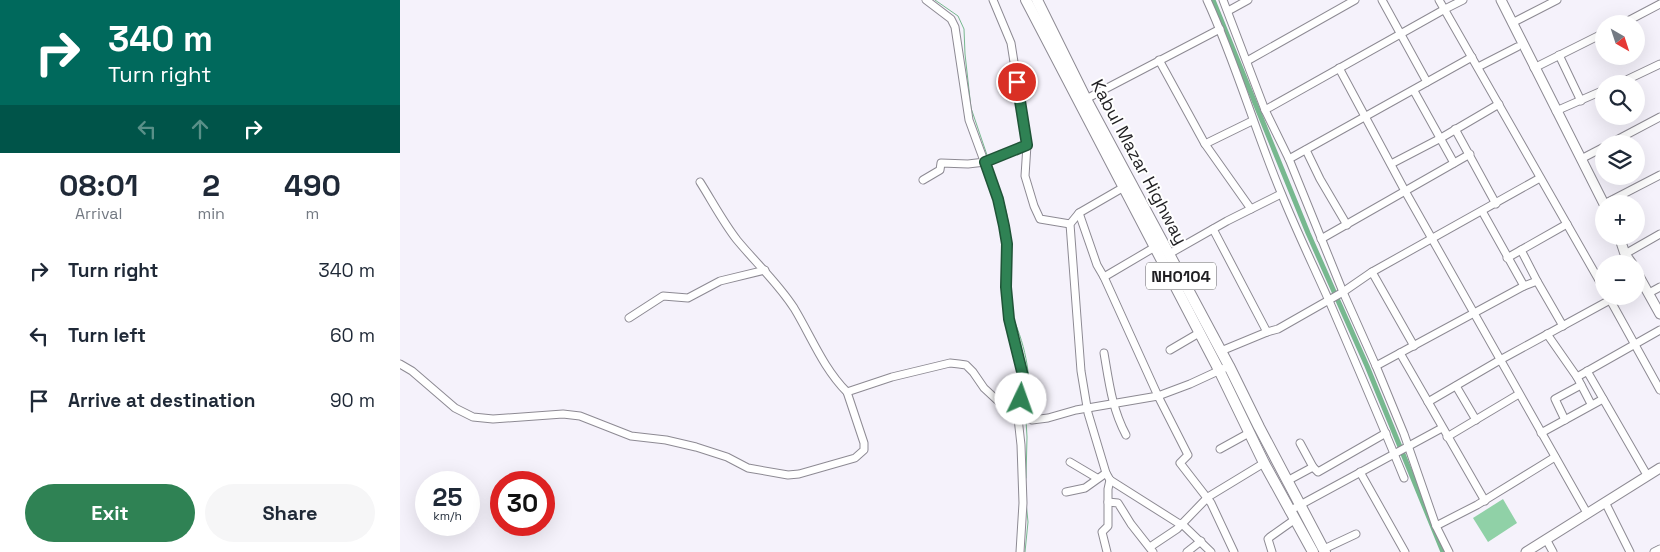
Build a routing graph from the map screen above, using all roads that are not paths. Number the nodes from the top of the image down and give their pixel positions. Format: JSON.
{"nodes":[{"id":1,"x":926,"y":0,"type":"edge"},
{"id":2,"x":993,"y":0,"type":"edge"},
{"id":3,"x":1026,"y":0,"type":"edge"},
{"id":4,"x":1037,"y":0,"type":"edge"},
{"id":5,"x":1206,"y":0,"type":"edge"},
{"id":6,"x":1223,"y":0,"type":"edge"},
{"id":7,"x":1248,"y":0,"type":"edge"},
{"id":8,"x":1355,"y":0,"type":"edge"},
{"id":9,"x":1382,"y":0,"type":"edge"},
{"id":10,"x":1439,"y":0,"type":"edge"},
{"id":11,"x":1463,"y":0,"type":"edge"},
{"id":12,"x":1501,"y":0,"type":"edge"},
{"id":13,"x":1557,"y":0,"type":"edge"},
{"id":14,"x":1659,"y":4,"type":"edge"},
{"id":15,"x":1444,"y":9,"type":"junction"},
{"id":16,"x":1228,"y":11,"type":"junction"},
{"id":17,"x":1639,"y":15,"type":"edge"},
{"id":18,"x":1512,"y":23,"type":"junction"},
{"id":19,"x":1220,"y":29,"type":"junction"},
{"id":20,"x":1401,"y":34,"type":"junction"},
{"id":21,"x":1595,"y":38,"type":"edge"},
{"id":22,"x":1517,"y":47,"type":"dead end"},
{"id":23,"x":1560,"y":55,"type":"junction"},
{"id":24,"x":1472,"y":57,"type":"junction"},
{"id":25,"x":1160,"y":60,"type":"junction"},
{"id":26,"x":1247,"y":61,"type":"junction"},
{"id":27,"x":1660,"y":64,"type":"edge"},
{"id":28,"x":1478,"y":67,"type":"junction"},
{"id":29,"x":1340,"y":68,"type":"junction"},
{"id":30,"x":1534,"y":68,"type":"junction"},
{"id":31,"x":1637,"y":75,"type":"edge"},
{"id":32,"x":1427,"y":82,"type":"junction"},
{"id":33,"x":1414,"y":91,"type":"junction"},
{"id":34,"x":1595,"y":94,"type":"edge"},
{"id":35,"x":1086,"y":99,"type":"junction"},
{"id":36,"x":1582,"y":101,"type":"junction"},
{"id":37,"x":1499,"y":104,"type":"junction"},
{"id":38,"x":1265,"y":110,"type":"junction"},
{"id":39,"x":1556,"y":111,"type":"junction"},
{"id":40,"x":1366,"y":117,"type":"junction"},
{"id":41,"x":1660,"y":117,"type":"edge"},
{"id":42,"x":1252,"y":121,"type":"junction"},
{"id":43,"x":1455,"y":129,"type":"junction"},
{"id":44,"x":1626,"y":135,"type":"edge"},
{"id":45,"x":1441,"y":138,"type":"junction"},
{"id":46,"x":1205,"y":144,"type":"junction"},
{"id":47,"x":1027,"y":145,"type":"junction"},
{"id":48,"x":1306,"y":150,"type":"junction"},
{"id":49,"x":1595,"y":152,"type":"edge"},
{"id":50,"x":1470,"y":154,"type":"junction"},
{"id":51,"x":1289,"y":159,"type":"junction"},
{"id":52,"x":1581,"y":159,"type":"junction"},
{"id":53,"x":988,"y":161,"type":"junction"},
{"id":54,"x":1454,"y":163,"type":"junction"},
{"id":55,"x":1391,"y":164,"type":"junction"},
{"id":56,"x":1660,"y":175,"type":"edge"},
{"id":57,"x":1540,"y":178,"type":"junction"},
{"id":58,"x":923,"y":180,"type":"dead end"},
{"id":59,"x":700,"y":182,"type":"dead end"},
{"id":60,"x":1124,"y":187,"type":"junction"},
{"id":61,"x":1405,"y":191,"type":"junction"},
{"id":62,"x":1281,"y":194,"type":"junction"},
{"id":63,"x":1599,"y":195,"type":"edge"},
{"id":64,"x":1621,"y":195,"type":"edge"},
{"id":65,"x":1496,"y":204,"type":"junction"},
{"id":66,"x":1251,"y":209,"type":"junction"},
{"id":67,"x":1482,"y":211,"type":"junction"},
{"id":68,"x":1078,"y":213,"type":"junction"},
{"id":69,"x":1070,"y":224,"type":"junction"},
{"id":70,"x":1567,"y":224,"type":"junction"},
{"id":71,"x":1347,"y":225,"type":"junction"},
{"id":72,"x":1213,"y":229,"type":"junction"},
{"id":73,"x":1660,"y":234,"type":"edge"},
{"id":74,"x":1321,"y":239,"type":"junction"},
{"id":75,"x":1432,"y":239,"type":"junction"},
{"id":76,"x":1622,"y":245,"type":"edge"},
{"id":77,"x":1155,"y":247,"type":"junction"},
{"id":78,"x":1521,"y":250,"type":"junction"},
{"id":79,"x":1169,"y":254,"type":"junction"},
{"id":80,"x":1625,"y":254,"type":"joint"},
{"id":81,"x":1507,"y":258,"type":"junction"},
{"id":82,"x":765,"y":270,"type":"junction"},
{"id":83,"x":1372,"y":272,"type":"junction"},
{"id":84,"x":1595,"y":273,"type":"edge"},
{"id":85,"x":1104,"y":276,"type":"junction"},
{"id":86,"x":1537,"y":280,"type":"junction"},
{"id":87,"x":1524,"y":286,"type":"junction"},
{"id":88,"x":1645,"y":287,"type":"edge"},
{"id":89,"x":1660,"y":287,"type":"edge"},
{"id":90,"x":1649,"y":293,"type":"junction"},
{"id":91,"x":1336,"y":296,"type":"junction"},
{"id":92,"x":1598,"y":305,"type":"edge"},
{"id":93,"x":1613,"y":305,"type":"edge"},
{"id":94,"x":1473,"y":313,"type":"junction"},
{"id":95,"x":1660,"y":314,"type":"edge"},
{"id":96,"x":629,"y":318,"type":"dead end"},
{"id":97,"x":1564,"y":326,"type":"junction"},
{"id":98,"x":1660,"y":330,"type":"edge"},
{"id":99,"x":1267,"y":332,"type":"junction"},
{"id":100,"x":1199,"y":333,"type":"junction"},
{"id":101,"x":1548,"y":334,"type":"junction"},
{"id":102,"x":1634,"y":343,"type":"junction"},
{"id":103,"x":1414,"y":346,"type":"junction"},
{"id":104,"x":1170,"y":350,"type":"dead end"},
{"id":105,"x":1221,"y":351,"type":"junction"},
{"id":106,"x":1104,"y":353,"type":"dead end"},
{"id":107,"x":1400,"y":353,"type":"junction"},
{"id":108,"x":1500,"y":360,"type":"junction"},
{"id":109,"x":400,"y":364,"type":"edge"},
{"id":110,"x":1229,"y":366,"type":"junction"},
{"id":111,"x":1376,"y":366,"type":"junction"},
{"id":112,"x":1219,"y":370,"type":"junction"},
{"id":113,"x":1587,"y":371,"type":"junction"},
{"id":114,"x":1577,"y":377,"type":"junction"},
{"id":115,"x":1581,"y":384,"type":"junction"},
{"id":116,"x":1456,"y":386,"type":"junction"},
{"id":117,"x":1660,"y":390,"type":"edge"},
{"id":118,"x":848,"y":392,"type":"junction"},
{"id":119,"x":1519,"y":394,"type":"junction"},
{"id":120,"x":1158,"y":396,"type":"junction"},
{"id":121,"x":1603,"y":399,"type":"junction"},
{"id":122,"x":1428,"y":402,"type":"junction"},
{"id":123,"x":1113,"y":404,"type":"junction"},
{"id":124,"x":1591,"y":404,"type":"junction"},
{"id":125,"x":1087,"y":409,"type":"junction"},
{"id":126,"x":1021,"y":418,"type":"junction"},
{"id":127,"x":1476,"y":420,"type":"junction"},
{"id":128,"x":1565,"y":420,"type":"junction"},
{"id":129,"x":1442,"y":428,"type":"junction"},
{"id":130,"x":1249,"y":433,"type":"junction"},
{"id":131,"x":1386,"y":433,"type":"junction"},
{"id":132,"x":1541,"y":433,"type":"junction"},
{"id":133,"x":1126,"y":435,"type":"dead end"},
{"id":134,"x":1447,"y":437,"type":"junction"},
{"id":135,"x":1300,"y":443,"type":"dead end"},
{"id":136,"x":1220,"y":449,"type":"dead end"},
{"id":137,"x":1401,"y":451,"type":"junction"},
{"id":138,"x":1555,"y":457,"type":"junction"},
{"id":139,"x":1070,"y":462,"type":"dead end"},
{"id":140,"x":1264,"y":464,"type":"junction"},
{"id":141,"x":1313,"y":467,"type":"junction"},
{"id":142,"x":1660,"y":468,"type":"edge"},
{"id":143,"x":1360,"y":472,"type":"junction"},
{"id":144,"x":1106,"y":473,"type":"junction"},
{"id":145,"x":1647,"y":475,"type":"junction"},
{"id":146,"x":1096,"y":478,"type":"junction"},
{"id":147,"x":1404,"y":478,"type":"dead end"},
{"id":148,"x":1110,"y":480,"type":"junction"},
{"id":149,"x":1287,"y":481,"type":"junction"},
{"id":150,"x":1066,"y":492,"type":"dead end"},
{"id":151,"x":1208,"y":497,"type":"junction"},
{"id":152,"x":1485,"y":500,"type":"junction"},
{"id":153,"x":1108,"y":502,"type":"junction"},
{"id":154,"x":1605,"y":502,"type":"junction"},
{"id":155,"x":1300,"y":505,"type":"junction"},
{"id":156,"x":1289,"y":511,"type":"junction"},
{"id":157,"x":1587,"y":513,"type":"junction"},
{"id":158,"x":1294,"y":520,"type":"junction"},
{"id":159,"x":1182,"y":524,"type":"junction"},
{"id":160,"x":1436,"y":526,"type":"junction"},
{"id":161,"x":1356,"y":534,"type":"dead end"},
{"id":162,"x":1546,"y":539,"type":"junction"},
{"id":163,"x":1201,"y":542,"type":"junction"},
{"id":164,"x":1660,"y":549,"type":"edge"},
{"id":165,"x":1151,"y":550,"type":"edge"},
{"id":166,"x":1324,"y":550,"type":"edge"},
{"id":167,"x":1020,"y":552,"type":"edge"},
{"id":168,"x":1107,"y":552,"type":"edge"},
{"id":169,"x":1187,"y":552,"type":"edge"},
{"id":170,"x":1211,"y":552,"type":"edge"},
{"id":171,"x":1234,"y":552,"type":"edge"},
{"id":172,"x":1272,"y":552,"type":"edge"},
{"id":173,"x":1313,"y":552,"type":"edge"},
{"id":174,"x":1405,"y":552,"type":"edge"},
{"id":175,"x":1449,"y":552,"type":"edge"},
{"id":176,"x":1526,"y":552,"type":"edge"},
{"id":177,"x":1553,"y":552,"type":"edge"},
{"id":178,"x":1630,"y":552,"type":"edge"},
{"id":179,"x":1654,"y":552,"type":"edge"}],
"edges":[{"from":1,"to":53,"type":"street"},
{"from":2,"to":47,"type":"street"},
{"from":3,"to":60,"type":"highway","name":"Kabul Mazar Highway","number":"NH0104"},
{"from":4,"to":35,"type":"highway","name":"Kabul Mazar Highway","number":"NH0104"},
{"from":5,"to":19,"type":"street"},
{"from":6,"to":16,"type":"street"},
{"from":7,"to":16,"type":"street"},
{"from":8,"to":26,"type":"street"},
{"from":9,"to":20,"type":"street"},
{"from":10,"to":15,"type":"street"},
{"from":11,"to":15,"type":"street"},
{"from":12,"to":18,"type":"main road"},
{"from":13,"to":18,"type":"street"},
{"from":14,"to":17,"type":"street"},
{"from":15,"to":20,"type":"street"},
{"from":15,"to":24,"type":"street"},
{"from":16,"to":26,"type":"street"},
{"from":18,"to":30,"type":"main road"},
{"from":19,"to":25,"type":"street"},
{"from":19,"to":42,"type":"street"},
{"from":20,"to":29,"type":"street"},
{"from":20,"to":32,"type":"street"},
{"from":21,"to":23,"type":"street"},
{"from":22,"to":28,"type":"street"},
{"from":23,"to":30,"type":"street"},
{"from":23,"to":36,"type":"street"},
{"from":24,"to":28,"type":"street"},
{"from":24,"to":32,"type":"street"},
{"from":25,"to":35,"type":"street"},
{"from":25,"to":46,"type":"street"},
{"from":26,"to":38,"type":"street"},
{"from":27,"to":31,"type":"street"},
{"from":28,"to":37,"type":"street"},
{"from":29,"to":38,"type":"street"},
{"from":29,"to":40,"type":"street"},
{"from":30,"to":39,"type":"main road"},
{"from":32,"to":33,"type":"street"},
{"from":33,"to":40,"type":"street"},
{"from":33,"to":45,"type":"street"},
{"from":34,"to":36,"type":"street"},
{"from":35,"to":79,"type":"highway","name":"Kabul Mazar Highway","number":"NH0104"},
{"from":36,"to":39,"type":"street"},
{"from":37,"to":43,"type":"street"},
{"from":37,"to":57,"type":"street"},
{"from":38,"to":51,"type":"street"},
{"from":39,"to":52,"type":"main road"},
{"from":40,"to":48,"type":"street"},
{"from":40,"to":55,"type":"street"},
{"from":41,"to":44,"type":"street"},
{"from":42,"to":46,"type":"street"},
{"from":42,"to":62,"type":"street"},
{"from":43,"to":45,"type":"street"},
{"from":43,"to":50,"type":"street"},
{"from":45,"to":54,"type":"street"},
{"from":45,"to":55,"type":"street"},
{"from":46,"to":66,"type":"street"},
{"from":47,"to":53,"type":"street"},
{"from":47,"to":69,"type":"street"},
{"from":48,"to":51,"type":"street"},
{"from":48,"to":71,"type":"street"},
{"from":49,"to":52,"type":"street"},
{"from":50,"to":54,"type":"street"},
{"from":50,"to":65,"type":"street"},
{"from":51,"to":74,"type":"street"},
{"from":52,"to":63,"type":"main road"},
{"from":53,"to":58,"type":"street"},
{"from":53,"to":126,"type":"street"},
{"from":54,"to":61,"type":"street"},
{"from":55,"to":61,"type":"street"},
{"from":56,"to":64,"type":"street"},
{"from":57,"to":65,"type":"street"},
{"from":57,"to":70,"type":"street"},
{"from":59,"to":82,"type":"street"},
{"from":60,"to":68,"type":"street"},
{"from":60,"to":77,"type":"highway","name":"Kabul Mazar Highway","number":"NH0104"},
{"from":61,"to":71,"type":"street"},
{"from":61,"to":75,"type":"street"},
{"from":62,"to":66,"type":"street"},
{"from":62,"to":91,"type":"street"},
{"from":65,"to":67,"type":"street"},
{"from":66,"to":72,"type":"street"},
{"from":67,"to":75,"type":"street"},
{"from":67,"to":81,"type":"street"},
{"from":68,"to":69,"type":"street"},
{"from":68,"to":85,"type":"street"},
{"from":69,"to":125,"type":"street"},
{"from":70,"to":78,"type":"street"},
{"from":70,"to":84,"type":"street"},
{"from":71,"to":74,"type":"street"},
{"from":72,"to":79,"type":"street"},
{"from":72,"to":99,"type":"street"},
{"from":73,"to":80,"type":"street"},
{"from":74,"to":91,"type":"street"},
{"from":75,"to":83,"type":"street"},
{"from":75,"to":94,"type":"street"},
{"from":76,"to":80,"type":"main road"},
{"from":77,"to":85,"type":"street"},
{"from":77,"to":100,"type":"highway","name":"Kabul Mazar Highway","number":"NH0104"},
{"from":78,"to":81,"type":"street"},
{"from":78,"to":86,"type":"street"},
{"from":79,"to":105,"type":"highway","name":"Kabul Mazar Highway","number":"NH0104"},
{"from":81,"to":87,"type":"street"},
{"from":82,"to":96,"type":"street"},
{"from":82,"to":118,"type":"street"},
{"from":83,"to":91,"type":"street"},
{"from":83,"to":103,"type":"street"},
{"from":85,"to":120,"type":"street"},
{"from":86,"to":87,"type":"street"},
{"from":86,"to":97,"type":"street"},
{"from":87,"to":94,"type":"street"},
{"from":88,"to":90,"type":"main road"},
{"from":89,"to":90,"type":"street"},
{"from":90,"to":95,"type":"main road"},
{"from":91,"to":99,"type":"street"},
{"from":91,"to":111,"type":"street"},
{"from":91,"to":131,"type":"street"},
{"from":92,"to":97,"type":"street"},
{"from":93,"to":102,"type":"street"},
{"from":94,"to":103,"type":"street"},
{"from":94,"to":108,"type":"street"},
{"from":97,"to":101,"type":"street"},
{"from":98,"to":102,"type":"street"},
{"from":99,"to":105,"type":"street"},
{"from":100,"to":104,"type":"street"},
{"from":100,"to":112,"type":"highway","name":"Kabul Mazar Highway","number":"NH0104"},
{"from":101,"to":108,"type":"street"},
{"from":101,"to":114,"type":"street"},
{"from":102,"to":113,"type":"street"},
{"from":102,"to":117,"type":"street"},
{"from":103,"to":107,"type":"street"},
{"from":105,"to":110,"type":"highway","name":"Kabul Mazar Highway","number":"NH0104"},
{"from":106,"to":123,"type":"street"},
{"from":107,"to":111,"type":"street"},
{"from":107,"to":122,"type":"street"},
{"from":108,"to":116,"type":"street"},
{"from":108,"to":119,"type":"street"},
{"from":109,"to":118,"type":"street"},
{"from":110,"to":112,"type":"street"},
{"from":110,"to":149,"type":"highway","name":"Kabul Mazar Highway","number":"NH0104"},
{"from":111,"to":137,"type":"street"},
{"from":112,"to":120,"type":"street"},
{"from":112,"to":130,"type":"highway","name":"Kabul Mazar Highway","number":"NH0104"},
{"from":113,"to":114,"type":"street"},
{"from":113,"to":121,"type":"street"},
{"from":114,"to":115,"type":"street"},
{"from":115,"to":124,"type":"street"},
{"from":115,"to":128,"type":"street"},
{"from":116,"to":122,"type":"street"},
{"from":116,"to":127,"type":"street"},
{"from":118,"to":126,"type":"street"},
{"from":119,"to":127,"type":"street"},
{"from":119,"to":132,"type":"street"},
{"from":120,"to":123,"type":"street"},
{"from":120,"to":151,"type":"street"},
{"from":121,"to":124,"type":"street"},
{"from":121,"to":145,"type":"street"},
{"from":122,"to":129,"type":"street"},
{"from":123,"to":125,"type":"street"},
{"from":123,"to":133,"type":"street"},
{"from":124,"to":128,"type":"street"},
{"from":125,"to":126,"type":"street"},
{"from":125,"to":144,"type":"street"},
{"from":126,"to":167,"type":"street"},
{"from":127,"to":134,"type":"street"},
{"from":128,"to":132,"type":"street"},
{"from":129,"to":134,"type":"street"},
{"from":129,"to":137,"type":"street"},
{"from":130,"to":136,"type":"street"},
{"from":130,"to":140,"type":"highway","name":"Kabul Mazar Highway","number":"NH0104"},
{"from":131,"to":137,"type":"street"},
{"from":131,"to":141,"type":"street"},
{"from":132,"to":138,"type":"street"},
{"from":134,"to":152,"type":"street"},
{"from":135,"to":141,"type":"street"},
{"from":137,"to":143,"type":"street"},
{"from":137,"to":147,"type":"street"},
{"from":137,"to":160,"type":"street"},
{"from":138,"to":152,"type":"street"},
{"from":138,"to":157,"type":"street"},
{"from":139,"to":146,"type":"street"},
{"from":140,"to":151,"type":"street"},
{"from":140,"to":156,"type":"highway","name":"Kabul Mazar Highway","number":"NH0104"},
{"from":141,"to":149,"type":"street"},
{"from":142,"to":145,"type":"main road"},
{"from":143,"to":155,"type":"street"},
{"from":143,"to":174,"type":"street"},
{"from":144,"to":146,"type":"street"},
{"from":144,"to":148,"type":"street"},
{"from":145,"to":154,"type":"main road"},
{"from":146,"to":150,"type":"street"},
{"from":148,"to":153,"type":"street"},
{"from":148,"to":159,"type":"street"},
{"from":149,"to":155,"type":"highway","name":"Kabul Mazar Highway","number":"NH0104"},
{"from":151,"to":159,"type":"street"},
{"from":151,"to":171,"type":"street"},
{"from":152,"to":160,"type":"street"},
{"from":153,"to":165,"type":"street"},
{"from":153,"to":168,"type":"street"},
{"from":154,"to":157,"type":"main road"},
{"from":154,"to":178,"type":"street"},
{"from":155,"to":156,"type":"street"},
{"from":155,"to":166,"type":"highway","name":"Kabul Mazar Highway","number":"NH0104"},
{"from":156,"to":158,"type":"highway","name":"Kabul Mazar Highway","number":"NH0104"},
{"from":157,"to":162,"type":"main road"},
{"from":158,"to":172,"type":"street"},
{"from":158,"to":173,"type":"highway","name":"Kabul Mazar Highway","number":"NH0104"},
{"from":159,"to":163,"type":"street"},
{"from":159,"to":165,"type":"street"},
{"from":160,"to":175,"type":"street"},
{"from":161,"to":166,"type":"street"},
{"from":162,"to":176,"type":"main road"},
{"from":162,"to":177,"type":"street"},
{"from":163,"to":169,"type":"street"},
{"from":163,"to":170,"type":"street"},
{"from":164,"to":179,"type":"street"}]}
